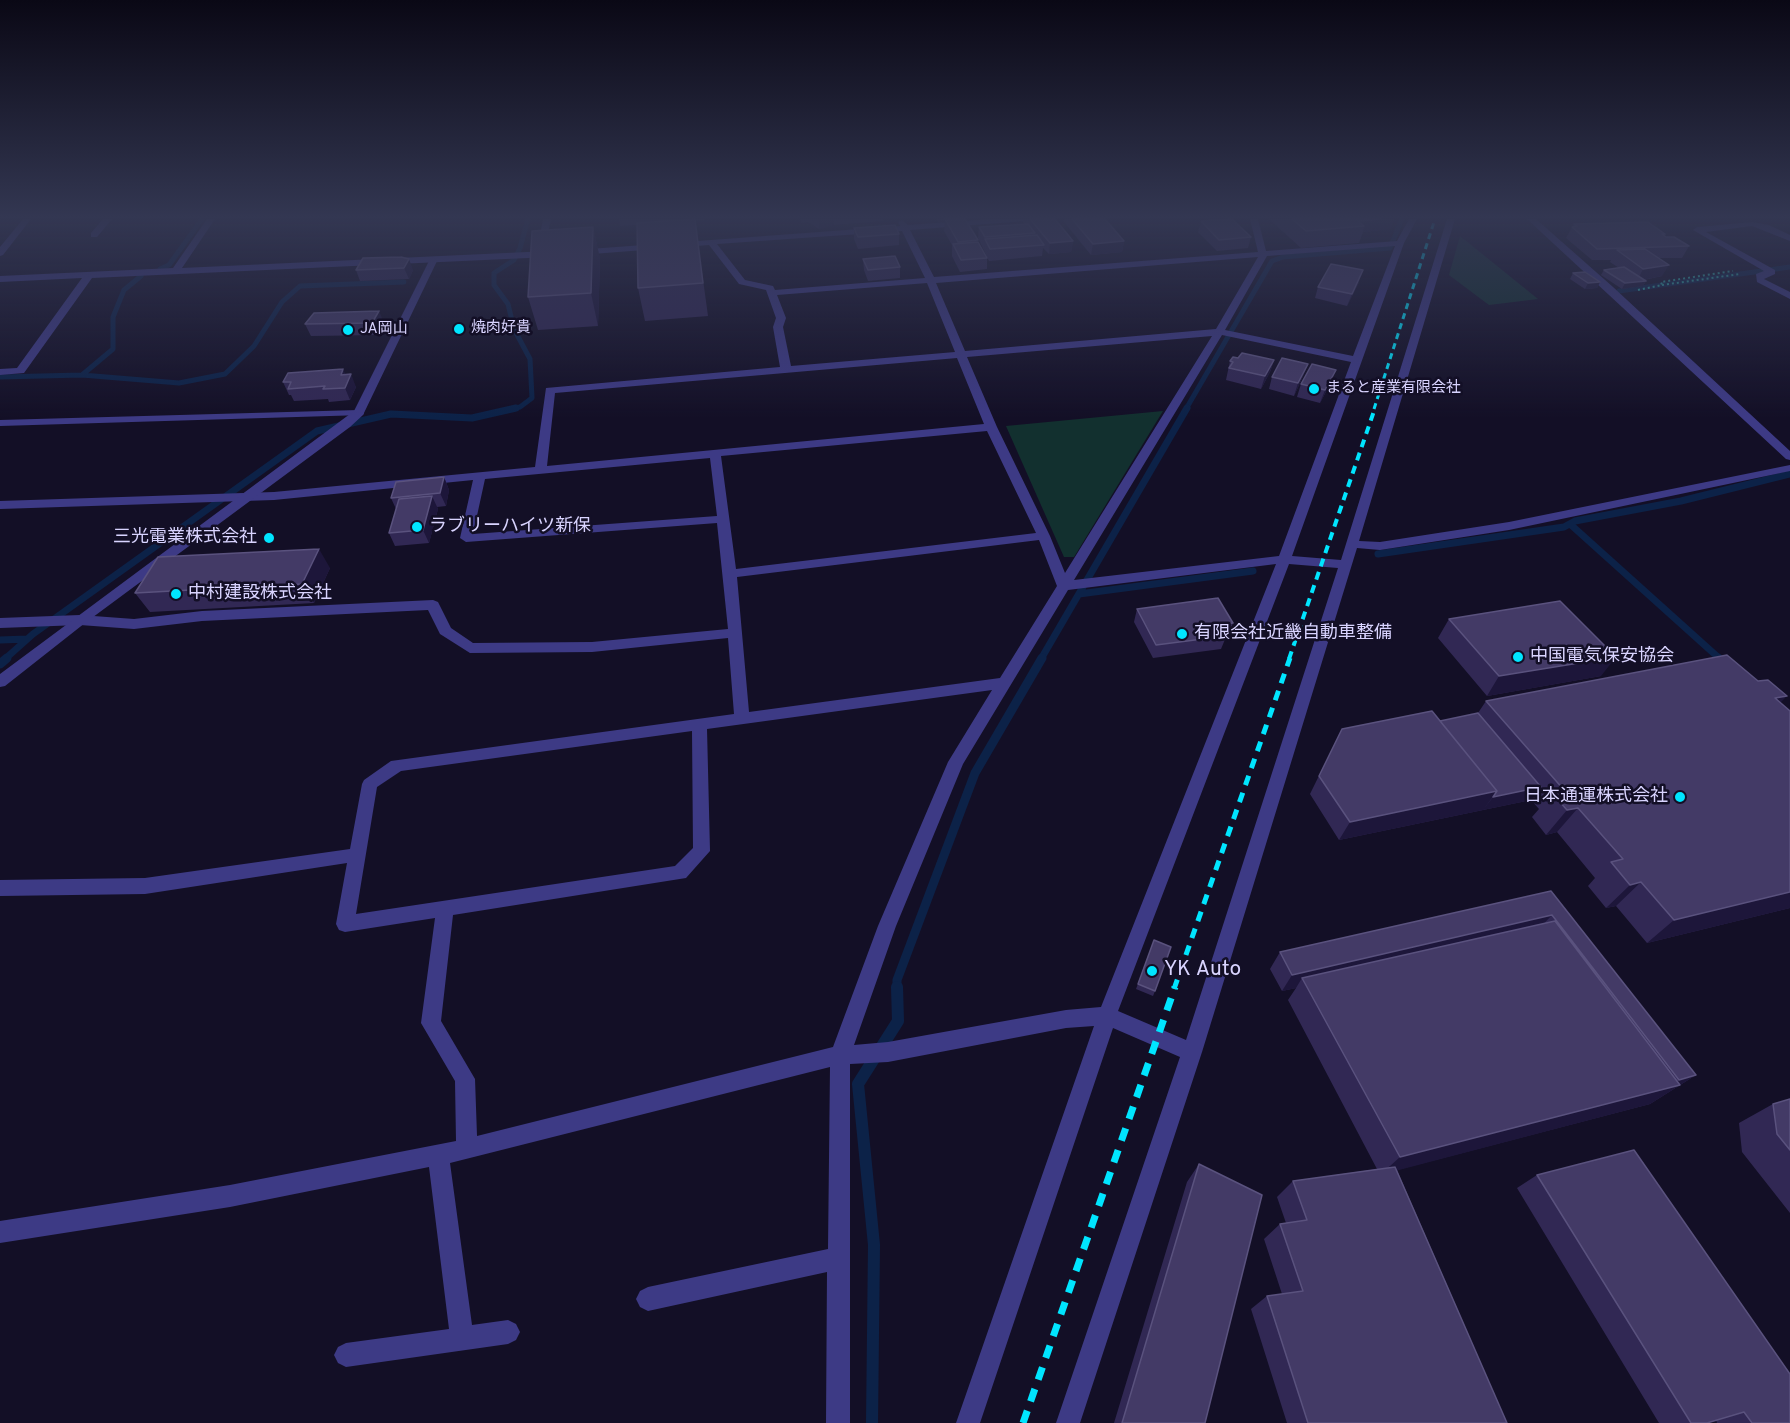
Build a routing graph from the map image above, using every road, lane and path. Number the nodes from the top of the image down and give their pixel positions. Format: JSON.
{"nodes":[{"id":1,"x":82,"y":285,"type":"edge"},
{"id":2,"x":421,"y":285,"type":"edge"},
{"id":3,"x":758,"y":285,"type":"edge"},
{"id":4,"x":864,"y":285,"type":"edge"},
{"id":5,"x":933,"y":285,"type":"edge"},
{"id":6,"x":1249,"y":285,"type":"edge"},
{"id":7,"x":1381,"y":285,"type":"edge"},
{"id":8,"x":1431,"y":285,"type":"edge"},
{"id":9,"x":1606,"y":285,"type":"edge"},
{"id":10,"x":1770,"y":285,"type":"edge"},
{"id":11,"x":771,"y":293,"type":"junction"},
{"id":12,"x":1790,"y":296,"type":"edge"},
{"id":13,"x":1227,"y":334,"type":"junction"},
{"id":14,"x":962,"y":354,"type":"junction"},
{"id":15,"x":1356,"y":360,"type":"junction"},
{"id":16,"x":786,"y":369,"type":"junction"},
{"id":17,"x":0,"y":372,"type":"edge"},
{"id":18,"x":353,"y":419,"type":"junction"},
{"id":19,"x":0,"y":423,"type":"edge"},
{"id":20,"x":991,"y":427,"type":"junction"},
{"id":21,"x":715,"y":454,"type":"junction"},
{"id":22,"x":1790,"y":457,"type":"edge"},
{"id":23,"x":1790,"y":468,"type":"edge"},
{"id":24,"x":541,"y":470,"type":"junction"},
{"id":25,"x":480,"y":475,"type":"junction"},
{"id":26,"x":248,"y":497,"type":"junction"},
{"id":27,"x":0,"y":505,"type":"edge"},
{"id":28,"x":723,"y":519,"type":"junction"},
{"id":29,"x":1044,"y":536,"type":"junction"},
{"id":30,"x":1352,"y":544,"type":"junction"},
{"id":31,"x":1284,"y":559,"type":"junction"},
{"id":32,"x":1346,"y":565,"type":"junction"},
{"id":33,"x":730,"y":574,"type":"junction"},
{"id":34,"x":1063,"y":586,"type":"junction"},
{"id":35,"x":80,"y":620,"type":"junction"},
{"id":36,"x":0,"y":623,"type":"edge"},
{"id":37,"x":735,"y":633,"type":"junction"},
{"id":38,"x":0,"y":682,"type":"edge"},
{"id":39,"x":1005,"y":683,"type":"junction"},
{"id":40,"x":742,"y":718,"type":"junction"},
{"id":41,"x":699,"y":725,"type":"junction"},
{"id":42,"x":356,"y":855,"type":"junction"},
{"id":43,"x":0,"y":888,"type":"edge"},
{"id":44,"x":445,"y":909,"type":"junction"},
{"id":45,"x":1107,"y":1016,"type":"junction"},
{"id":46,"x":1192,"y":1052,"type":"junction"},
{"id":47,"x":840,"y":1055,"type":"junction"},
{"id":48,"x":466,"y":1149,"type":"junction"},
{"id":49,"x":438,"y":1155,"type":"junction"},
{"id":50,"x":0,"y":1232,"type":"edge"},
{"id":51,"x":839,"y":1258,"type":"junction"},
{"id":52,"x":648,"y":1299,"type":"dead end"},
{"id":53,"x":508,"y":1332,"type":"dead end"},
{"id":54,"x":462,"y":1339,"type":"junction"},
{"id":55,"x":346,"y":1355,"type":"dead end"},
{"id":56,"x":838,"y":1423,"type":"edge"},
{"id":57,"x":968,"y":1423,"type":"edge"},
{"id":58,"x":1068,"y":1423,"type":"edge"}],
"edges":[{"from":1,"to":17,"type":"street"},
{"from":2,"to":18,"type":"street"},
{"from":3,"to":11,"type":"street"},
{"from":4,"to":11,"type":"street"},
{"from":5,"to":14,"type":"street"},
{"from":6,"to":13,"type":"street"},
{"from":7,"to":15,"type":"street"},
{"from":8,"to":30,"type":"street"},
{"from":9,"to":22,"type":"street"},
{"from":10,"to":12,"type":"street"},
{"from":11,"to":16,"type":"street"},
{"from":13,"to":14,"type":"street"},
{"from":13,"to":15,"type":"street"},
{"from":13,"to":34,"type":"street"},
{"from":14,"to":16,"type":"street"},
{"from":14,"to":20,"type":"street"},
{"from":15,"to":31,"type":"street"},
{"from":16,"to":24,"type":"street"},
{"from":18,"to":19,"type":"street"},
{"from":18,"to":26,"type":"street"},
{"from":20,"to":21,"type":"street"},
{"from":20,"to":29,"type":"street"},
{"from":21,"to":24,"type":"street"},
{"from":21,"to":28,"type":"street"},
{"from":23,"to":30,"type":"street"},
{"from":24,"to":25,"type":"street"},
{"from":25,"to":26,"type":"street"},
{"from":25,"to":28,"type":"street"},
{"from":26,"to":27,"type":"street"},
{"from":26,"to":35,"type":"street"},
{"from":28,"to":33,"type":"street"},
{"from":29,"to":33,"type":"street"},
{"from":29,"to":34,"type":"street"},
{"from":30,"to":32,"type":"street"},
{"from":31,"to":32,"type":"street"},
{"from":31,"to":34,"type":"street"},
{"from":31,"to":45,"type":"street"},
{"from":32,"to":46,"type":"street"},
{"from":33,"to":37,"type":"street"},
{"from":34,"to":39,"type":"street"},
{"from":35,"to":36,"type":"street"},
{"from":35,"to":37,"type":"street"},
{"from":35,"to":38,"type":"street"},
{"from":37,"to":40,"type":"street"},
{"from":39,"to":40,"type":"street"},
{"from":39,"to":47,"type":"street"},
{"from":40,"to":41,"type":"street"},
{"from":41,"to":42,"type":"street"},
{"from":41,"to":44,"type":"street"},
{"from":42,"to":43,"type":"street"},
{"from":42,"to":44,"type":"street"},
{"from":44,"to":48,"type":"street"},
{"from":45,"to":46,"type":"street"},
{"from":45,"to":47,"type":"street"},
{"from":45,"to":57,"type":"street"},
{"from":46,"to":58,"type":"street"},
{"from":47,"to":48,"type":"street"},
{"from":47,"to":51,"type":"street"},
{"from":48,"to":49,"type":"street"},
{"from":49,"to":50,"type":"street"},
{"from":49,"to":54,"type":"street"},
{"from":51,"to":52,"type":"street"},
{"from":51,"to":56,"type":"street"},
{"from":53,"to":54,"type":"street"},
{"from":54,"to":55,"type":"street"}]}
